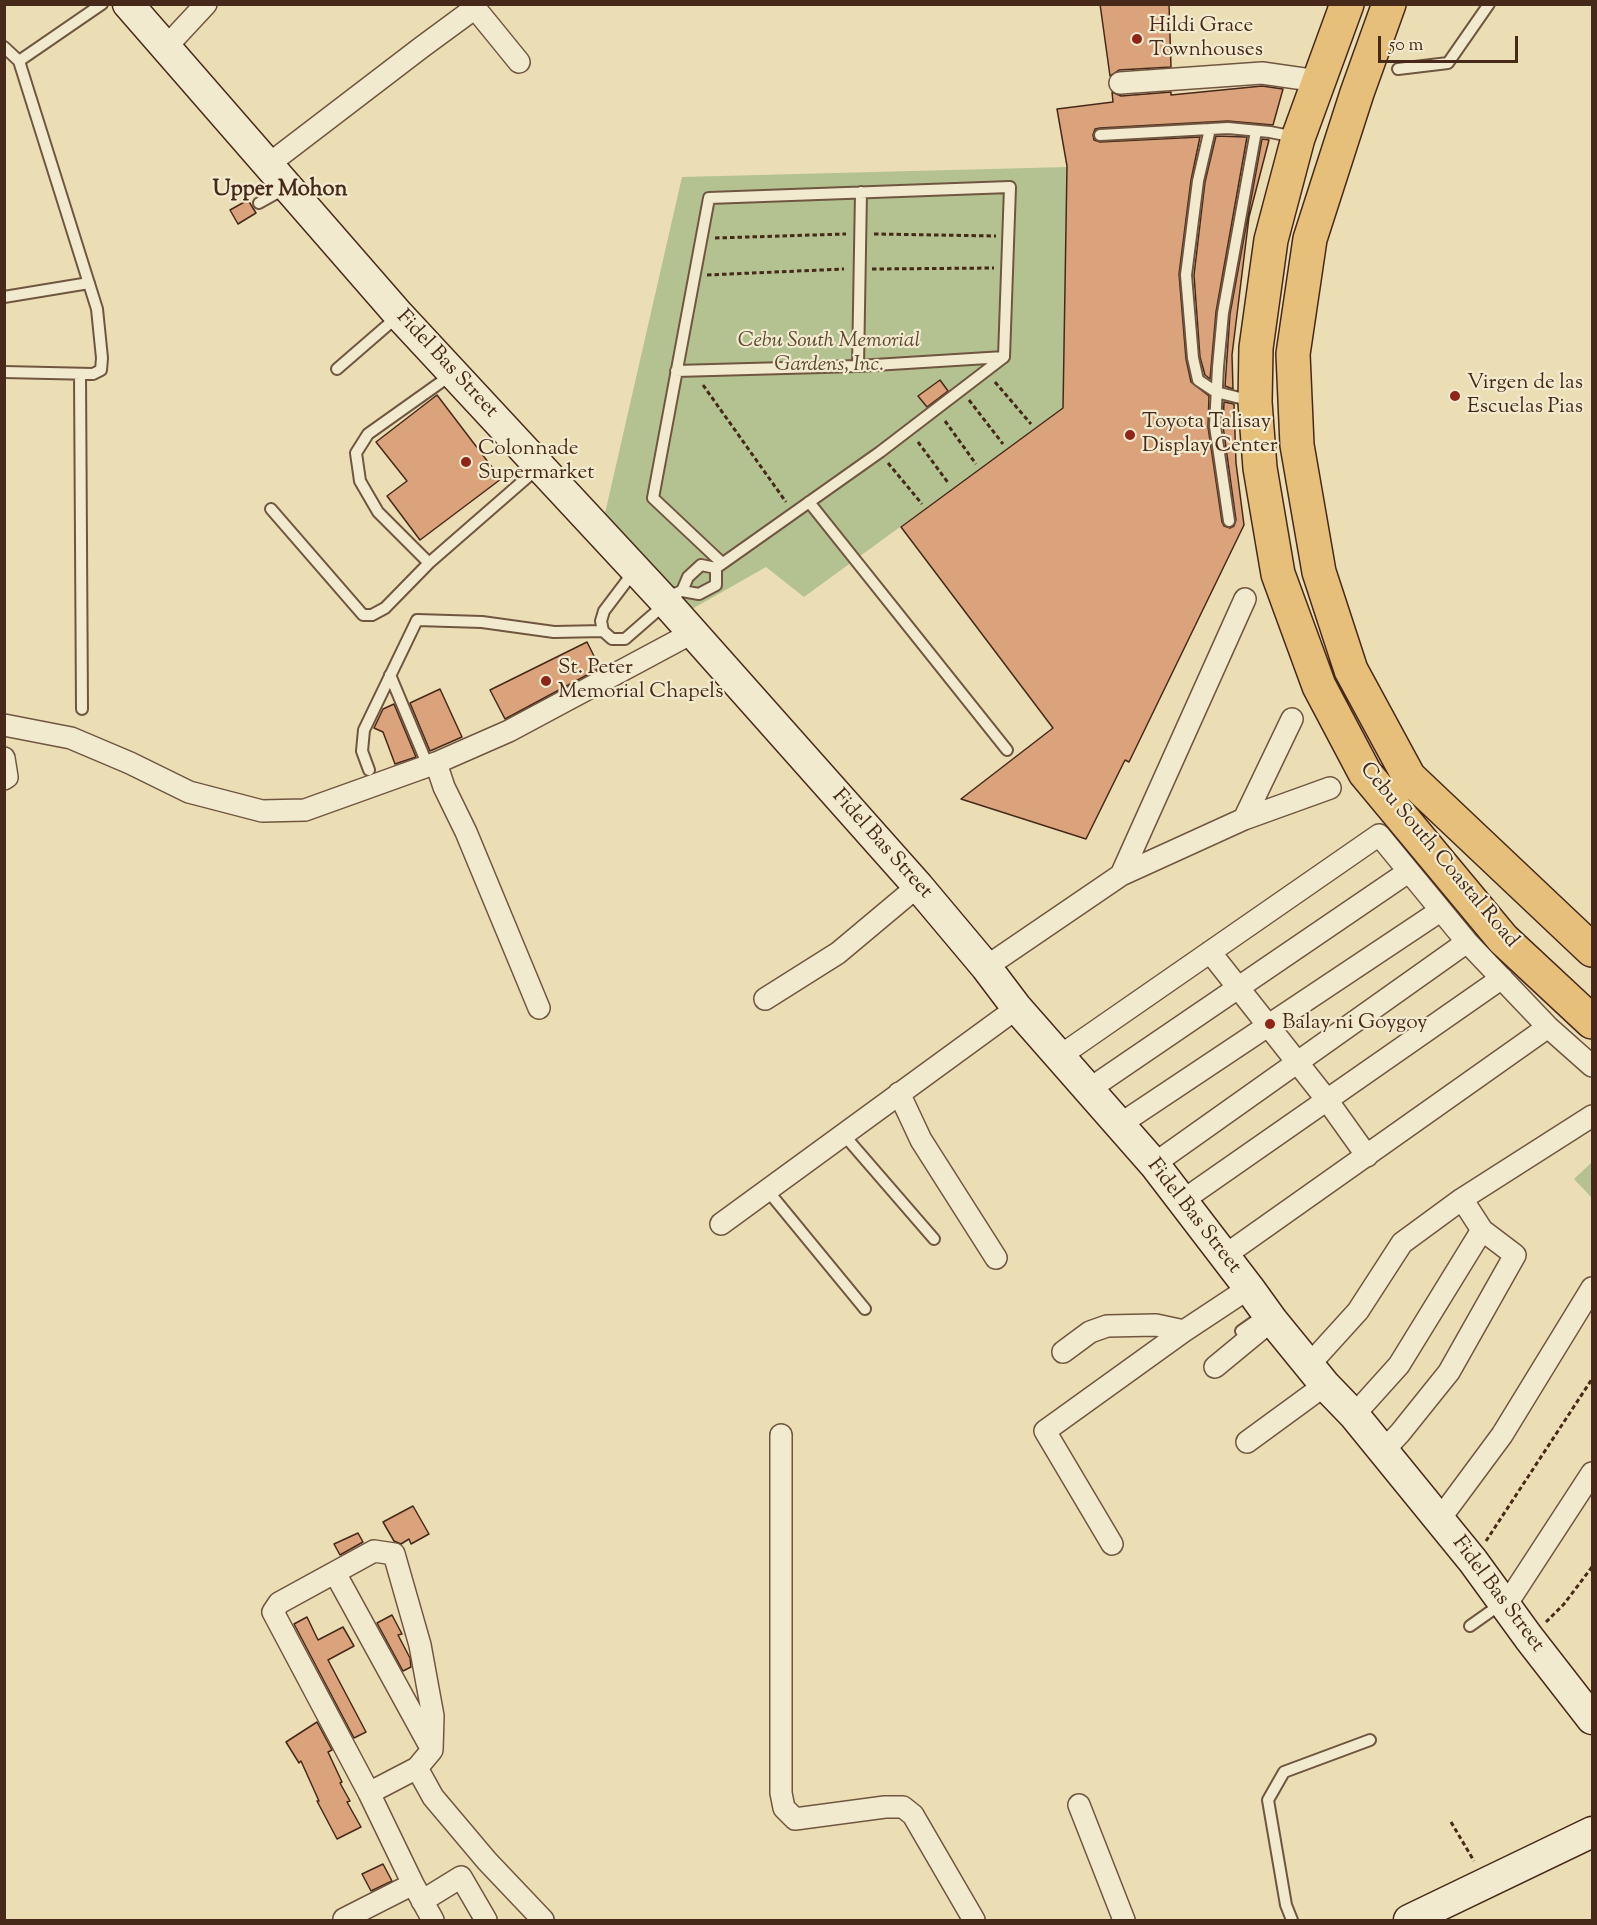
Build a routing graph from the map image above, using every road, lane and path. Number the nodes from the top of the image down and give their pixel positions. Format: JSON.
{"nodes":[{"id":1,"x":102,"y":4,"type":"edge"},
{"id":2,"x":128,"y":4,"type":"edge"},
{"id":3,"x":206,"y":4,"type":"edge"},
{"id":4,"x":1347,"y":4,"type":"edge"},
{"id":5,"x":1389,"y":4,"type":"edge"},
{"id":6,"x":1489,"y":4,"type":"edge"},
{"id":7,"x":4,"y":47,"type":"edge"},
{"id":8,"x":166,"y":47,"type":"junction"},
{"id":9,"x":19,"y":61,"type":"junction"},
{"id":10,"x":519,"y":62,"type":"dead end"},
{"id":11,"x":1398,"y":69,"type":"dead end"},
{"id":12,"x":1318,"y":81,"type":"junction"},
{"id":13,"x":1120,"y":83,"type":"dead end"},
{"id":14,"x":1210,"y":129,"type":"junction"},
{"id":15,"x":1256,"y":130,"type":"junction"},
{"id":16,"x":1100,"y":135,"type":"dead end"},
{"id":17,"x":1298,"y":138,"type":"junction"},
{"id":18,"x":269,"y":164,"type":"junction"},
{"id":19,"x":289,"y":187,"type":"junction"},
{"id":20,"x":861,"y":192,"type":"junction"},
{"id":21,"x":259,"y":204,"type":"dead end"},
{"id":22,"x":88,"y":283,"type":"junction"},
{"id":23,"x":4,"y":297,"type":"edge"},
{"id":24,"x":399,"y":315,"type":"junction"},
{"id":25,"x":1004,"y":357,"type":"junction"},
{"id":26,"x":858,"y":366,"type":"junction"},
{"id":27,"x":337,"y":369,"type":"dead end"},
{"id":28,"x":676,"y":371,"type":"junction"},
{"id":29,"x":986,"y":371,"type":"junction"},
{"id":30,"x":4,"y":372,"type":"edge"},
{"id":31,"x":694,"y":372,"type":"junction"},
{"id":32,"x":454,"y":373,"type":"junction"},
{"id":33,"x":80,"y":374,"type":"junction"},
{"id":34,"x":960,"y":390,"type":"junction"},
{"id":35,"x":1216,"y":392,"type":"junction"},
{"id":36,"x":1256,"y":402,"type":"junction"},
{"id":37,"x":937,"y":410,"type":"junction"},
{"id":38,"x":1031,"y":424,"type":"dead end"},
{"id":39,"x":910,"y":431,"type":"junction"},
{"id":40,"x":1003,"y":444,"type":"dead end"},
{"id":41,"x":880,"y":453,"type":"junction"},
{"id":42,"x":976,"y":464,"type":"dead end"},
{"id":43,"x":539,"y":467,"type":"junction"},
{"id":44,"x":949,"y":484,"type":"dead end"},
{"id":45,"x":809,"y":502,"type":"junction"},
{"id":46,"x":922,"y":504,"type":"dead end"},
{"id":47,"x":271,"y":509,"type":"dead end"},
{"id":48,"x":1228,"y":521,"type":"dead end"},
{"id":49,"x":429,"y":563,"type":"junction"},
{"id":50,"x":719,"y":566,"type":"junction"},
{"id":51,"x":635,"y":569,"type":"junction"},
{"id":52,"x":670,"y":598,"type":"junction"},
{"id":53,"x":1245,"y":599,"type":"dead end"},
{"id":54,"x":603,"y":631,"type":"junction"},
{"id":55,"x":692,"y":633,"type":"junction"},
{"id":56,"x":390,"y":675,"type":"junction"},
{"id":57,"x":82,"y":709,"type":"dead end"},
{"id":58,"x":1292,"y":719,"type":"dead end"},
{"id":59,"x":4,"y":725,"type":"edge"},
{"id":60,"x":1007,"y":750,"type":"dead end"},
{"id":61,"x":4,"y":758,"type":"edge"},
{"id":62,"x":432,"y":764,"type":"junction"},
{"id":63,"x":369,"y":770,"type":"dead end"},
{"id":64,"x":4,"y":779,"type":"edge"},
{"id":65,"x":1330,"y":788,"type":"dead end"},
{"id":66,"x":1244,"y":819,"type":"junction"},
{"id":67,"x":1408,"y":872,"type":"junction"},
{"id":68,"x":1121,"y":875,"type":"junction"},
{"id":69,"x":918,"y":886,"type":"junction"},
{"id":70,"x":1440,"y":911,"type":"junction"},
{"id":71,"x":1467,"y":942,"type":"junction"},
{"id":72,"x":1593,"y":951,"type":"edge"},
{"id":73,"x":1210,"y":952,"type":"junction"},
{"id":74,"x":986,"y":967,"type":"junction"},
{"id":75,"x":1502,"y":978,"type":"junction"},
{"id":76,"x":1530,"y":984,"type":"junction"},
{"id":77,"x":1238,"y":989,"type":"junction"},
{"id":78,"x":765,"y":999,"type":"dead end"},
{"id":79,"x":538,"y":1008,"type":"dead end"},
{"id":80,"x":1017,"y":1008,"type":"junction"},
{"id":81,"x":1593,"y":1022,"type":"edge"},
{"id":82,"x":1267,"y":1027,"type":"junction"},
{"id":83,"x":1548,"y":1027,"type":"junction"},
{"id":84,"x":1060,"y":1056,"type":"junction"},
{"id":85,"x":1297,"y":1062,"type":"junction"},
{"id":86,"x":1593,"y":1066,"type":"edge"},
{"id":87,"x":1088,"y":1090,"type":"junction"},
{"id":88,"x":899,"y":1093,"type":"junction"},
{"id":89,"x":1327,"y":1100,"type":"junction"},
{"id":90,"x":1593,"y":1116,"type":"edge"},
{"id":91,"x":1119,"y":1125,"type":"junction"},
{"id":92,"x":844,"y":1134,"type":"junction"},
{"id":93,"x":1367,"y":1156,"type":"junction"},
{"id":94,"x":1154,"y":1164,"type":"junction"},
{"id":95,"x":768,"y":1191,"type":"junction"},
{"id":96,"x":1462,"y":1199,"type":"junction"},
{"id":97,"x":1182,"y":1201,"type":"junction"},
{"id":98,"x":721,"y":1224,"type":"dead end"},
{"id":99,"x":1482,"y":1230,"type":"junction"},
{"id":100,"x":934,"y":1239,"type":"dead end"},
{"id":101,"x":1224,"y":1256,"type":"junction"},
{"id":102,"x":996,"y":1258,"type":"dead end"},
{"id":103,"x":1249,"y":1288,"type":"junction"},
{"id":104,"x":1593,"y":1288,"type":"edge"},
{"id":105,"x":865,"y":1309,"type":"dead end"},
{"id":106,"x":1269,"y":1316,"type":"junction"},
{"id":107,"x":1184,"y":1331,"type":"junction"},
{"id":108,"x":1241,"y":1331,"type":"dead end"},
{"id":109,"x":1063,"y":1352,"type":"dead end"},
{"id":110,"x":1215,"y":1367,"type":"dead end"},
{"id":111,"x":1317,"y":1375,"type":"junction"},
{"id":112,"x":1593,"y":1379,"type":"edge"},
{"id":113,"x":1354,"y":1415,"type":"junction"},
{"id":114,"x":781,"y":1435,"type":"dead end"},
{"id":115,"x":1247,"y":1443,"type":"dead end"},
{"id":116,"x":1383,"y":1451,"type":"junction"},
{"id":117,"x":1593,"y":1473,"type":"edge"},
{"id":118,"x":1439,"y":1520,"type":"junction"},
{"id":119,"x":1112,"y":1544,"type":"dead end"},
{"id":120,"x":1473,"y":1561,"type":"junction"},
{"id":121,"x":1593,"y":1567,"type":"edge"},
{"id":122,"x":334,"y":1573,"type":"junction"},
{"id":123,"x":1505,"y":1603,"type":"junction"},
{"id":124,"x":1470,"y":1626,"type":"dead end"},
{"id":125,"x":1529,"y":1638,"type":"junction"},
{"id":126,"x":1593,"y":1719,"type":"edge"},
{"id":127,"x":1370,"y":1740,"type":"dead end"},
{"id":128,"x":432,"y":1750,"type":"junction"},
{"id":129,"x":417,"y":1768,"type":"junction"},
{"id":130,"x":369,"y":1793,"type":"junction"},
{"id":131,"x":1079,"y":1805,"type":"dead end"},
{"id":132,"x":1451,"y":1822,"type":"dead end"},
{"id":133,"x":1593,"y":1832,"type":"edge"},
{"id":134,"x":487,"y":1861,"type":"junction"},
{"id":135,"x":461,"y":1877,"type":"junction"},
{"id":136,"x":1487,"y":1884,"type":"junction"},
{"id":137,"x":417,"y":1892,"type":"junction"},
{"id":138,"x":344,"y":1919,"type":"dead end"},
{"id":139,"x":434,"y":1920,"type":"edge"},
{"id":140,"x":486,"y":1920,"type":"edge"},
{"id":141,"x":543,"y":1920,"type":"edge"},
{"id":142,"x":974,"y":1920,"type":"edge"},
{"id":143,"x":1124,"y":1920,"type":"edge"},
{"id":144,"x":1292,"y":1920,"type":"edge"},
{"id":145,"x":1409,"y":1920,"type":"edge"}],
"edges":[{"from":1,"to":9,"type":"lane"},
{"from":2,"to":8,"type":"street","name":"Fidel Bas Street"},
{"from":3,"to":8,"type":"street"},
{"from":4,"to":12,"type":"highway","name":"Cebu South Coastal Road"},
{"from":5,"to":72,"type":"highway","name":"Cebu South Coastal Road"},
{"from":6,"to":11,"type":"lane"},
{"from":7,"to":9,"type":"lane"},
{"from":8,"to":18,"type":"street","name":"Fidel Bas Street"},
{"from":9,"to":22,"type":"lane"},
{"from":10,"to":18,"type":"street"},
{"from":12,"to":13,"type":"street"},
{"from":12,"to":17,"type":"highway","name":"Cebu South Coastal Road"},
{"from":14,"to":15,"type":"lane"},
{"from":14,"to":16,"type":"lane"},
{"from":14,"to":35,"type":"lane"},
{"from":15,"to":17,"type":"lane"},
{"from":15,"to":35,"type":"lane"},
{"from":17,"to":36,"type":"highway","name":"Cebu South Coastal Road"},
{"from":18,"to":19,"type":"street","name":"Fidel Bas Street"},
{"from":19,"to":21,"type":"lane"},
{"from":19,"to":24,"type":"street","name":"Fidel Bas Street"},
{"from":20,"to":25,"type":"lane"},
{"from":20,"to":26,"type":"lane"},
{"from":20,"to":28,"type":"lane"},
{"from":22,"to":23,"type":"lane"},
{"from":22,"to":33,"type":"lane"},
{"from":24,"to":27,"type":"lane"},
{"from":24,"to":32,"type":"street","name":"Fidel Bas Street"},
{"from":25,"to":26,"type":"lane"},
{"from":25,"to":29,"type":"lane"},
{"from":26,"to":31,"type":"lane"},
{"from":28,"to":31,"type":"lane"},
{"from":28,"to":50,"type":"lane"},
{"from":29,"to":34,"type":"lane"},
{"from":29,"to":38,"type":"path"},
{"from":30,"to":33,"type":"lane"},
{"from":31,"to":45,"type":"path"},
{"from":32,"to":43,"type":"street","name":"Fidel Bas Street"},
{"from":32,"to":49,"type":"lane"},
{"from":33,"to":57,"type":"lane"},
{"from":34,"to":37,"type":"lane"},
{"from":34,"to":40,"type":"path"},
{"from":35,"to":36,"type":"lane"},
{"from":35,"to":48,"type":"lane"},
{"from":36,"to":76,"type":"highway","name":"Cebu South Coastal Road"},
{"from":37,"to":39,"type":"lane"},
{"from":37,"to":42,"type":"path"},
{"from":39,"to":41,"type":"lane"},
{"from":39,"to":44,"type":"path"},
{"from":41,"to":45,"type":"lane"},
{"from":41,"to":46,"type":"path"},
{"from":43,"to":49,"type":"lane"},
{"from":43,"to":51,"type":"street","name":"Fidel Bas Street"},
{"from":45,"to":50,"type":"lane"},
{"from":45,"to":60,"type":"lane"},
{"from":47,"to":49,"type":"lane"},
{"from":50,"to":52,"type":"lane"},
{"from":50,"to":52,"type":"lane"},
{"from":51,"to":52,"type":"street","name":"Fidel Bas Street"},
{"from":51,"to":54,"type":"lane"},
{"from":52,"to":54,"type":"lane"},
{"from":52,"to":55,"type":"street","name":"Fidel Bas Street"},
{"from":53,"to":68,"type":"street"},
{"from":54,"to":56,"type":"lane"},
{"from":55,"to":62,"type":"street"},
{"from":55,"to":69,"type":"street","name":"Fidel Bas Street"},
{"from":56,"to":62,"type":"lane"},
{"from":56,"to":63,"type":"lane"},
{"from":58,"to":66,"type":"street"},
{"from":59,"to":62,"type":"street"},
{"from":61,"to":64,"type":"street"},
{"from":62,"to":79,"type":"street"},
{"from":65,"to":66,"type":"street"},
{"from":66,"to":68,"type":"street"},
{"from":67,"to":70,"type":"street"},
{"from":67,"to":73,"type":"street"},
{"from":67,"to":77,"type":"street"},
{"from":68,"to":74,"type":"street"},
{"from":69,"to":74,"type":"street","name":"Fidel Bas Street"},
{"from":69,"to":78,"type":"street"},
{"from":70,"to":71,"type":"street"},
{"from":70,"to":82,"type":"street"},
{"from":71,"to":75,"type":"street"},
{"from":71,"to":85,"type":"street"},
{"from":73,"to":77,"type":"street"},
{"from":73,"to":84,"type":"street"},
{"from":74,"to":80,"type":"street","name":"Fidel Bas Street"},
{"from":75,"to":76,"type":"street"},
{"from":75,"to":89,"type":"street"},
{"from":76,"to":81,"type":"highway","name":"Cebu South Coastal Road"},
{"from":76,"to":83,"type":"street"},
{"from":77,"to":82,"type":"street"},
{"from":77,"to":87,"type":"street"},
{"from":80,"to":84,"type":"street","name":"Fidel Bas Street"},
{"from":80,"to":88,"type":"street"},
{"from":82,"to":85,"type":"street"},
{"from":82,"to":91,"type":"street"},
{"from":83,"to":86,"type":"street"},
{"from":83,"to":93,"type":"street"},
{"from":84,"to":87,"type":"street","name":"Fidel Bas Street"},
{"from":85,"to":89,"type":"street"},
{"from":85,"to":94,"type":"street"},
{"from":87,"to":91,"type":"street","name":"Fidel Bas Street"},
{"from":88,"to":92,"type":"street"},
{"from":88,"to":102,"type":"street"},
{"from":89,"to":93,"type":"street"},
{"from":89,"to":97,"type":"street"},
{"from":90,"to":96,"type":"street"},
{"from":91,"to":94,"type":"street","name":"Fidel Bas Street"},
{"from":92,"to":95,"type":"street"},
{"from":92,"to":100,"type":"lane"},
{"from":93,"to":101,"type":"street"},
{"from":94,"to":97,"type":"street","name":"Fidel Bas Street"},
{"from":95,"to":98,"type":"street"},
{"from":95,"to":105,"type":"lane"},
{"from":96,"to":99,"type":"street"},
{"from":96,"to":111,"type":"street"},
{"from":97,"to":101,"type":"street","name":"Fidel Bas Street"},
{"from":99,"to":113,"type":"street"},
{"from":99,"to":116,"type":"street"},
{"from":101,"to":103,"type":"street","name":"Fidel Bas Street"},
{"from":103,"to":106,"type":"street","name":"Fidel Bas Street"},
{"from":103,"to":107,"type":"street"},
{"from":104,"to":118,"type":"street"},
{"from":106,"to":108,"type":"lane"},
{"from":106,"to":110,"type":"street"},
{"from":106,"to":111,"type":"street","name":"Fidel Bas Street"},
{"from":107,"to":109,"type":"street"},
{"from":107,"to":119,"type":"street"},
{"from":111,"to":113,"type":"street","name":"Fidel Bas Street"},
{"from":111,"to":115,"type":"street"},
{"from":112,"to":120,"type":"path"},
{"from":113,"to":116,"type":"street","name":"Fidel Bas Street"},
{"from":114,"to":142,"type":"street"},
{"from":116,"to":118,"type":"street","name":"Fidel Bas Street"},
{"from":117,"to":123,"type":"street"},
{"from":118,"to":120,"type":"street","name":"Fidel Bas Street"},
{"from":120,"to":123,"type":"street","name":"Fidel Bas Street"},
{"from":121,"to":125,"type":"path"},
{"from":122,"to":128,"type":"street"},
{"from":122,"to":128,"type":"street"},
{"from":122,"to":130,"type":"street"},
{"from":123,"to":124,"type":"lane"},
{"from":123,"to":125,"type":"street","name":"Fidel Bas Street"},
{"from":125,"to":126,"type":"street","name":"Fidel Bas Street"},
{"from":127,"to":144,"type":"lane"},
{"from":128,"to":129,"type":"street"},
{"from":129,"to":130,"type":"street"},
{"from":129,"to":134,"type":"street"},
{"from":130,"to":137,"type":"street"},
{"from":131,"to":143,"type":"street"},
{"from":132,"to":136,"type":"path"},
{"from":133,"to":136,"type":"street"},
{"from":134,"to":135,"type":"street"},
{"from":134,"to":141,"type":"street"},
{"from":135,"to":137,"type":"street"},
{"from":135,"to":140,"type":"street"},
{"from":136,"to":145,"type":"street"},
{"from":137,"to":138,"type":"street"},
{"from":137,"to":139,"type":"street"}]}
